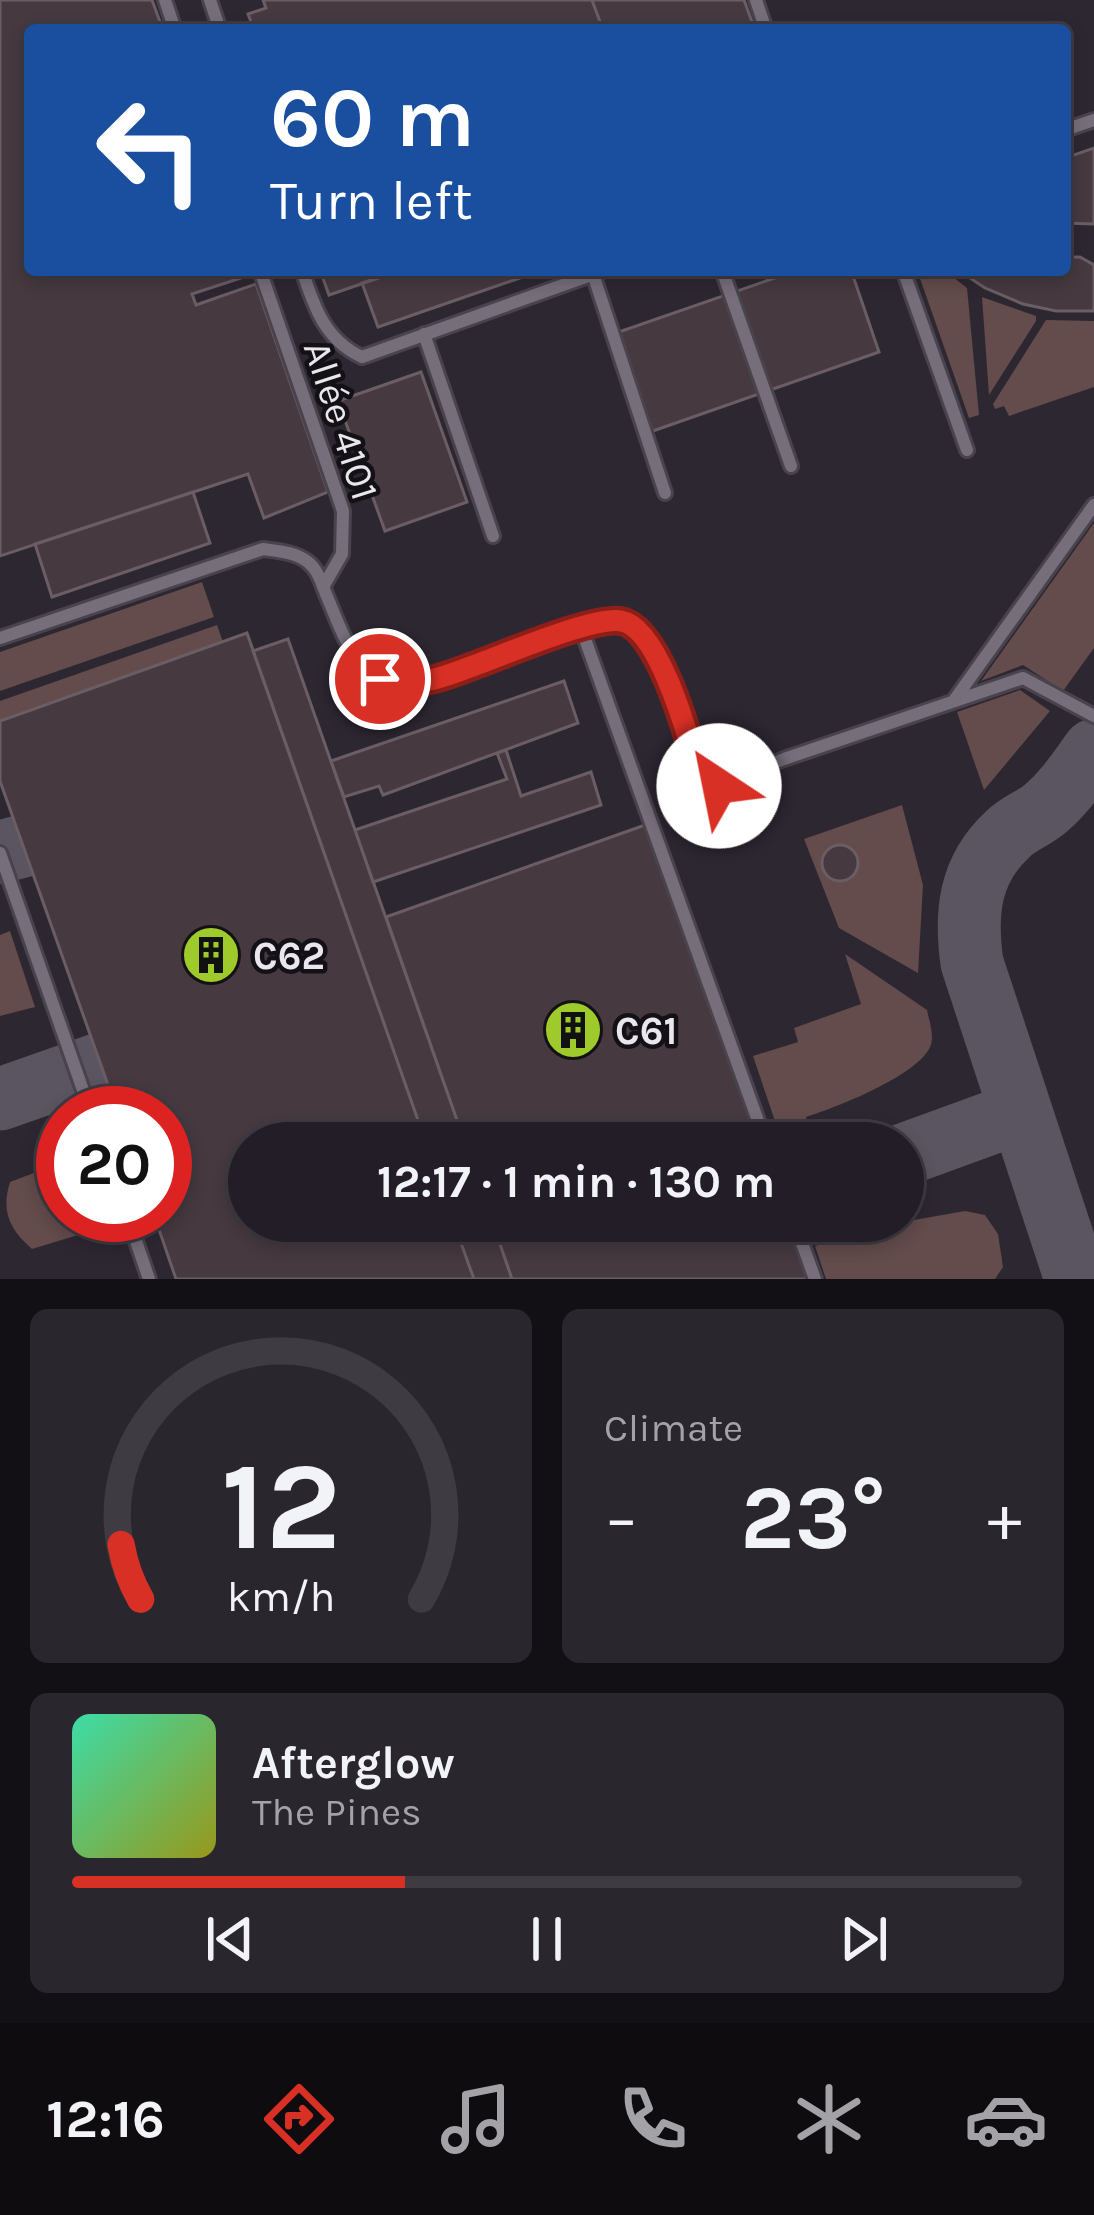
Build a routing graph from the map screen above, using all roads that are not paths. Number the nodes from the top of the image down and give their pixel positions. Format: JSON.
{"nodes":[{"id":1,"x":262,"y":276,"type":"edge"},
{"id":2,"x":304,"y":276,"type":"edge"},
{"id":3,"x":588,"y":276,"type":"edge"},
{"id":4,"x":600,"y":276,"type":"edge"},
{"id":5,"x":724,"y":276,"type":"edge"},
{"id":6,"x":906,"y":276,"type":"edge"},
{"id":7,"x":424,"y":334,"type":"junction"},
{"id":8,"x":967,"y":450,"type":"dead end"},
{"id":9,"x":791,"y":466,"type":"dead end"},
{"id":10,"x":665,"y":493,"type":"dead end"},
{"id":11,"x":1094,"y":505,"type":"edge"},
{"id":12,"x":494,"y":536,"type":"dead end"},
{"id":13,"x":323,"y":587,"type":"junction"},
{"id":14,"x":581,"y":628,"type":"junction"},
{"id":15,"x":0,"y":638,"type":"edge"},
{"id":16,"x":952,"y":702,"type":"junction"},
{"id":17,"x":1094,"y":716,"type":"edge"},
{"id":18,"x":0,"y":853,"type":"edge"},
{"id":19,"x":82,"y":1086,"type":"edge"},
{"id":20,"x":758,"y":1122,"type":"edge"},
{"id":21,"x":136,"y":1242,"type":"edge"},
{"id":22,"x":802,"y":1242,"type":"edge"},
{"id":23,"x":149,"y":1279,"type":"edge"},
{"id":24,"x":815,"y":1279,"type":"edge"}],
"edges":[{"from":1,"to":13,"type":"lane","name":"Allée 4101"},
{"from":2,"to":7,"type":"lane"},
{"from":3,"to":7,"type":"lane"},
{"from":4,"to":10,"type":"lane"},
{"from":5,"to":9,"type":"lane"},
{"from":6,"to":8,"type":"lane"},
{"from":7,"to":12,"type":"lane"},
{"from":11,"to":16,"type":"lane"},
{"from":13,"to":14,"type":"lane"},
{"from":13,"to":15,"type":"lane"},
{"from":14,"to":16,"type":"lane"},
{"from":14,"to":20,"type":"lane"},
{"from":16,"to":17,"type":"lane"},
{"from":18,"to":19,"type":"lane"},
{"from":21,"to":23,"type":"lane"},
{"from":22,"to":24,"type":"lane"}]}
